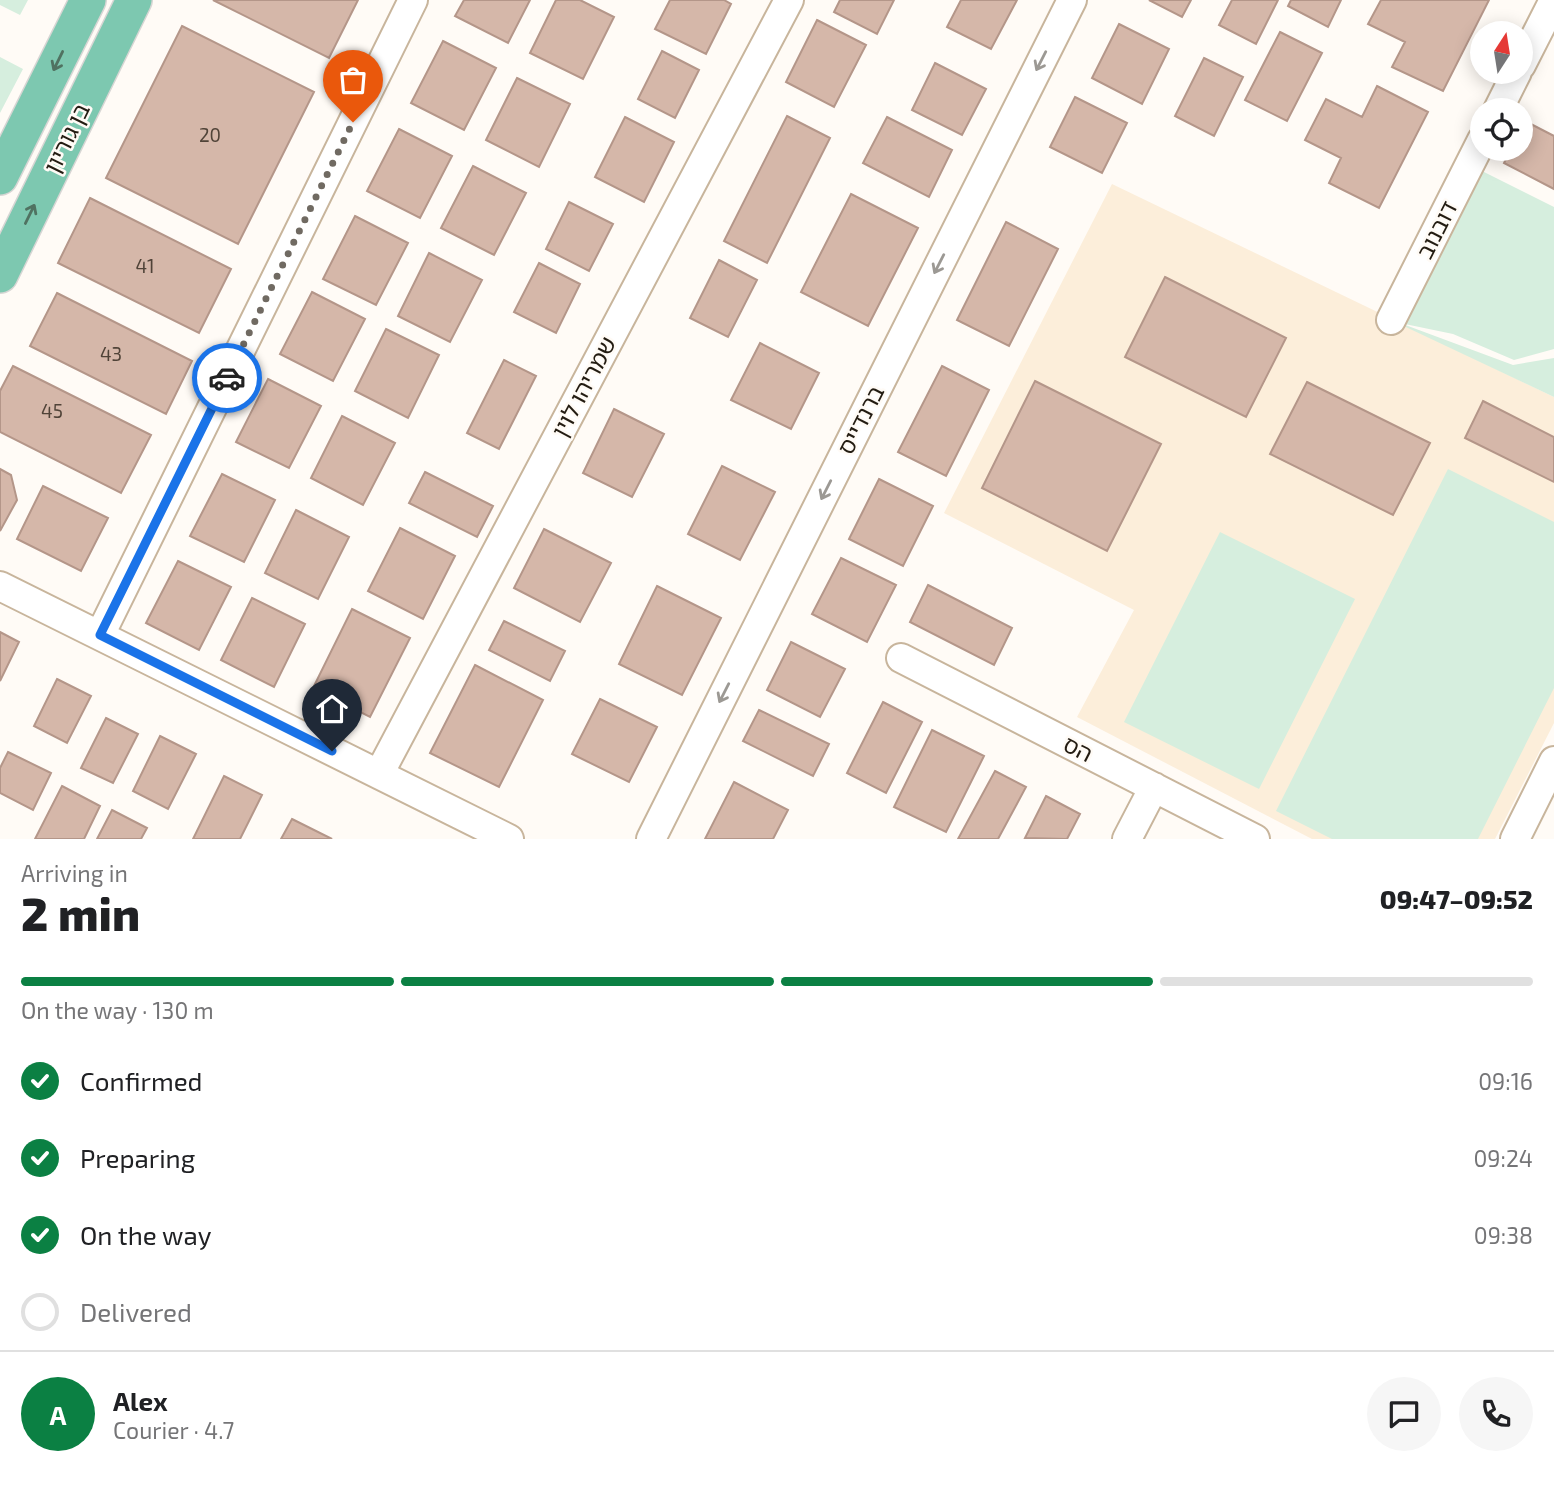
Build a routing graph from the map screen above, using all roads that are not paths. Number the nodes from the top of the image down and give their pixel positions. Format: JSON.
{"nodes":[{"id":1,"x":88,"y":0,"type":"edge"},
{"id":2,"x":134,"y":0,"type":"edge"},
{"id":3,"x":413,"y":0,"type":"edge"},
{"id":4,"x":789,"y":0,"type":"edge"},
{"id":5,"x":1072,"y":0,"type":"edge"},
{"id":6,"x":1554,"y":0,"type":"edge"},
{"id":7,"x":1533,"y":41,"type":"edge"},
{"id":8,"x":1472,"y":161,"type":"edge"},
{"id":9,"x":0,"y":177,"type":"edge"},
{"id":10,"x":0,"y":275,"type":"edge"},
{"id":11,"x":1391,"y":320,"type":"dead end"},
{"id":12,"x":0,"y":586,"type":"edge"},
{"id":13,"x":100,"y":635,"type":"junction"},
{"id":14,"x":901,"y":658,"type":"dead end"},
{"id":15,"x":1554,"y":761,"type":"edge"},
{"id":16,"x":379,"y":774,"type":"junction"},
{"id":17,"x":1154,"y":787,"type":"junction"},
{"id":18,"x":509,"y":839,"type":"edge"},
{"id":19,"x":651,"y":839,"type":"edge"},
{"id":20,"x":1127,"y":839,"type":"edge"},
{"id":21,"x":1255,"y":839,"type":"edge"},
{"id":22,"x":1515,"y":839,"type":"edge"}],
"edges":[{"from":1,"to":9,"type":"main road","name":"בן גוריון","one_way":true},
{"from":10,"to":2,"type":"main road","name":"בן גוריון","one_way":true},
{"from":3,"to":13,"type":"street"},
{"from":4,"to":16,"type":"street","name":"שמריהו לוין"},
{"from":5,"to":19,"type":"street","name":"ברנדייס","one_way":true},
{"from":6,"to":7,"type":"street"},
{"from":8,"to":11,"type":"street","name":"דובנוב"},
{"from":12,"to":13,"type":"street"},
{"from":13,"to":16,"type":"street"},
{"from":14,"to":17,"type":"street","name":"הס"},
{"from":15,"to":22,"type":"street"},
{"from":16,"to":18,"type":"street"},
{"from":17,"to":20,"type":"street"},
{"from":17,"to":21,"type":"street","name":"הס"}]}
